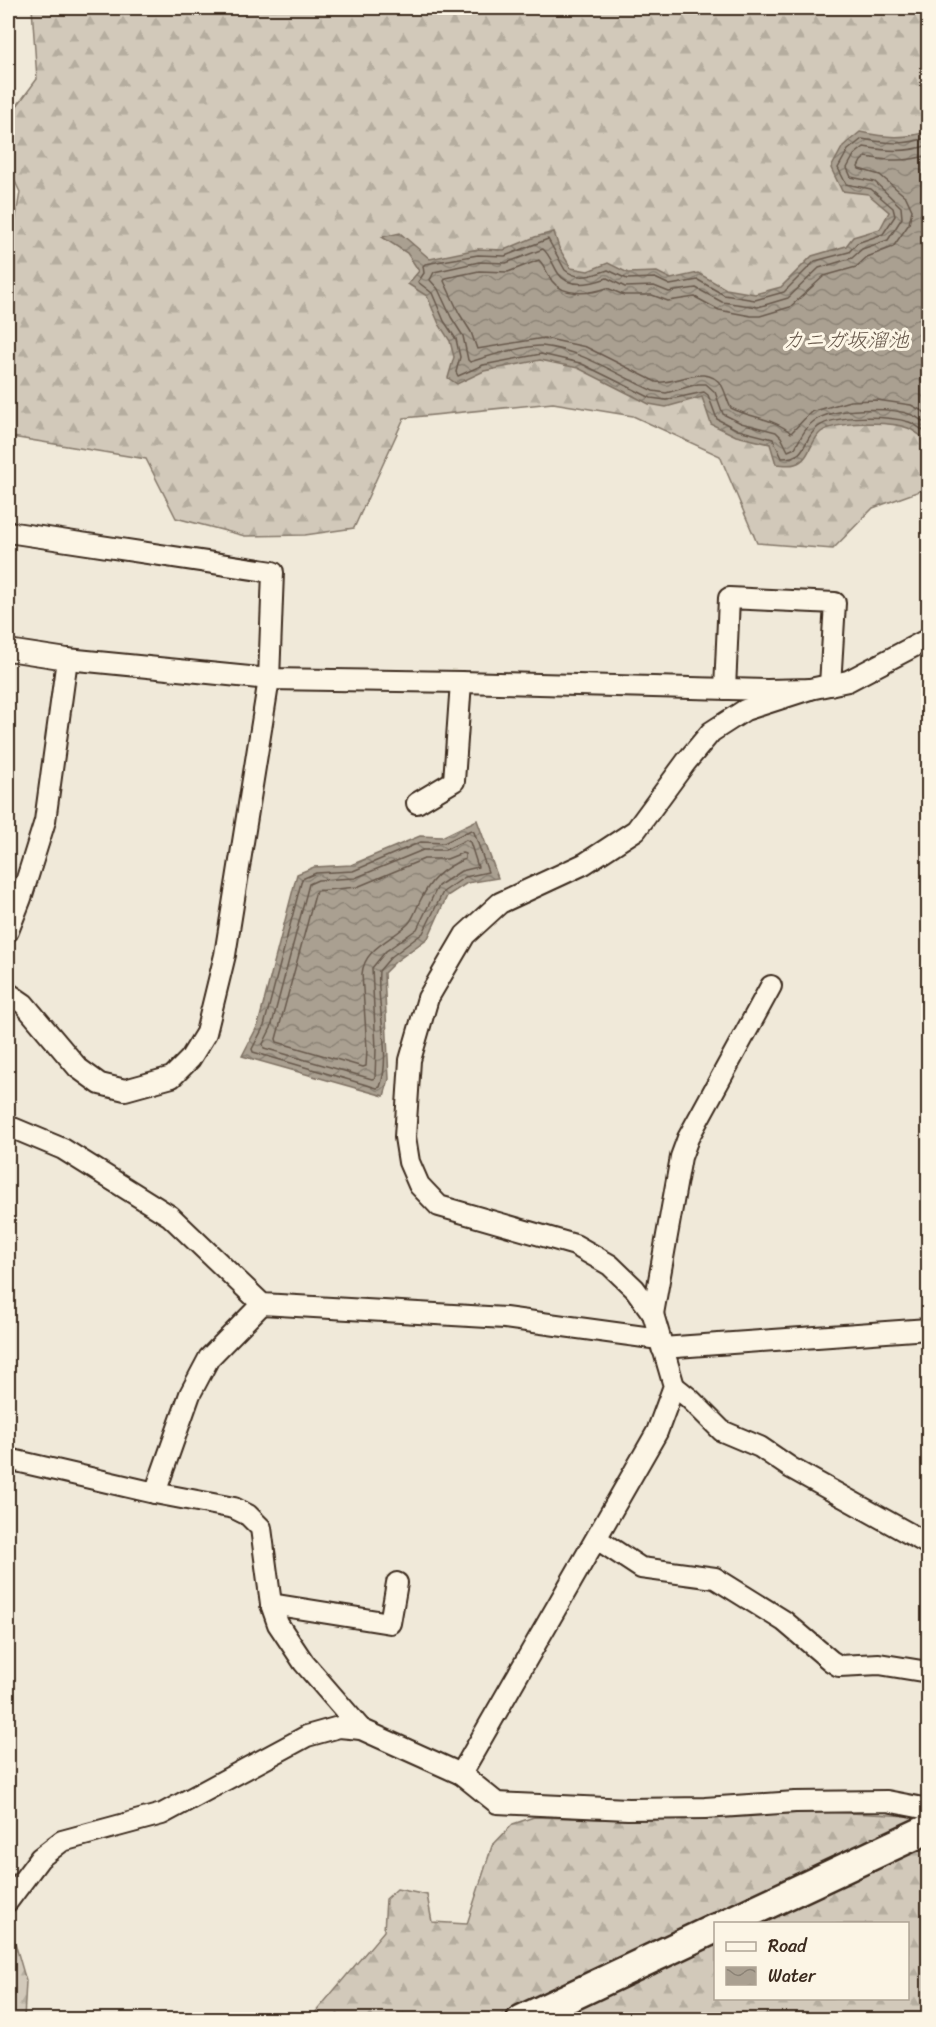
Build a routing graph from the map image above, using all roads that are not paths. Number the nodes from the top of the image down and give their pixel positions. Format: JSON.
{"nodes":[{"id":1,"x":8,"y":532,"type":"edge"},
{"id":2,"x":928,"y":639,"type":"edge"},
{"id":3,"x":8,"y":650,"type":"edge"},
{"id":4,"x":67,"y":659,"type":"junction"},
{"id":5,"x":269,"y":679,"type":"junction"},
{"id":6,"x":461,"y":682,"type":"junction"},
{"id":7,"x":830,"y":684,"type":"junction"},
{"id":8,"x":725,"y":689,"type":"junction"},
{"id":9,"x":810,"y":689,"type":"junction"},
{"id":10,"x":417,"y":803,"type":"dead end"},
{"id":11,"x":8,"y":930,"type":"edge"},
{"id":12,"x":771,"y":986,"type":"dead end"},
{"id":13,"x":8,"y":993,"type":"edge"},
{"id":14,"x":8,"y":1126,"type":"edge"},
{"id":15,"x":262,"y":1304,"type":"junction"},
{"id":16,"x":653,"y":1314,"type":"junction"},
{"id":17,"x":928,"y":1329,"type":"edge"},
{"id":18,"x":661,"y":1343,"type":"junction"},
{"id":19,"x":674,"y":1386,"type":"junction"},
{"id":20,"x":8,"y":1459,"type":"edge"},
{"id":21,"x":156,"y":1493,"type":"junction"},
{"id":22,"x":597,"y":1539,"type":"junction"},
{"id":23,"x":928,"y":1544,"type":"edge"},
{"id":24,"x":397,"y":1583,"type":"dead end"},
{"id":25,"x":271,"y":1604,"type":"junction"},
{"id":26,"x":928,"y":1672,"type":"edge"},
{"id":27,"x":361,"y":1729,"type":"junction"},
{"id":28,"x":461,"y":1774,"type":"junction"},
{"id":29,"x":926,"y":1823,"type":"edge"},
{"id":30,"x":8,"y":1901,"type":"edge"},
{"id":31,"x":727,"y":1922,"type":"edge"},
{"id":32,"x":714,"y":1929,"type":"edge"},
{"id":33,"x":521,"y":2019,"type":"edge"}],
"edges":[{"from":1,"to":5,"type":"street"},
{"from":2,"to":7,"type":"street"},
{"from":3,"to":4,"type":"street"},
{"from":4,"to":5,"type":"street"},
{"from":4,"to":11,"type":"street"},
{"from":5,"to":6,"type":"street"},
{"from":5,"to":13,"type":"street"},
{"from":6,"to":8,"type":"street"},
{"from":6,"to":10,"type":"street"},
{"from":7,"to":8,"type":"street"},
{"from":7,"to":9,"type":"street"},
{"from":8,"to":9,"type":"street"},
{"from":9,"to":16,"type":"street"},
{"from":12,"to":16,"type":"street"},
{"from":14,"to":15,"type":"street"},
{"from":15,"to":18,"type":"street"},
{"from":15,"to":21,"type":"street"},
{"from":16,"to":18,"type":"street"},
{"from":17,"to":18,"type":"street"},
{"from":18,"to":19,"type":"street"},
{"from":19,"to":22,"type":"street"},
{"from":19,"to":23,"type":"street"},
{"from":20,"to":21,"type":"street"},
{"from":21,"to":25,"type":"street"},
{"from":22,"to":26,"type":"street"},
{"from":22,"to":28,"type":"street"},
{"from":24,"to":25,"type":"street"},
{"from":25,"to":27,"type":"street"},
{"from":27,"to":28,"type":"street"},
{"from":27,"to":30,"type":"street"},
{"from":28,"to":29,"type":"street"},
{"from":29,"to":31,"type":"highway"},
{"from":32,"to":33,"type":"highway"}]}
